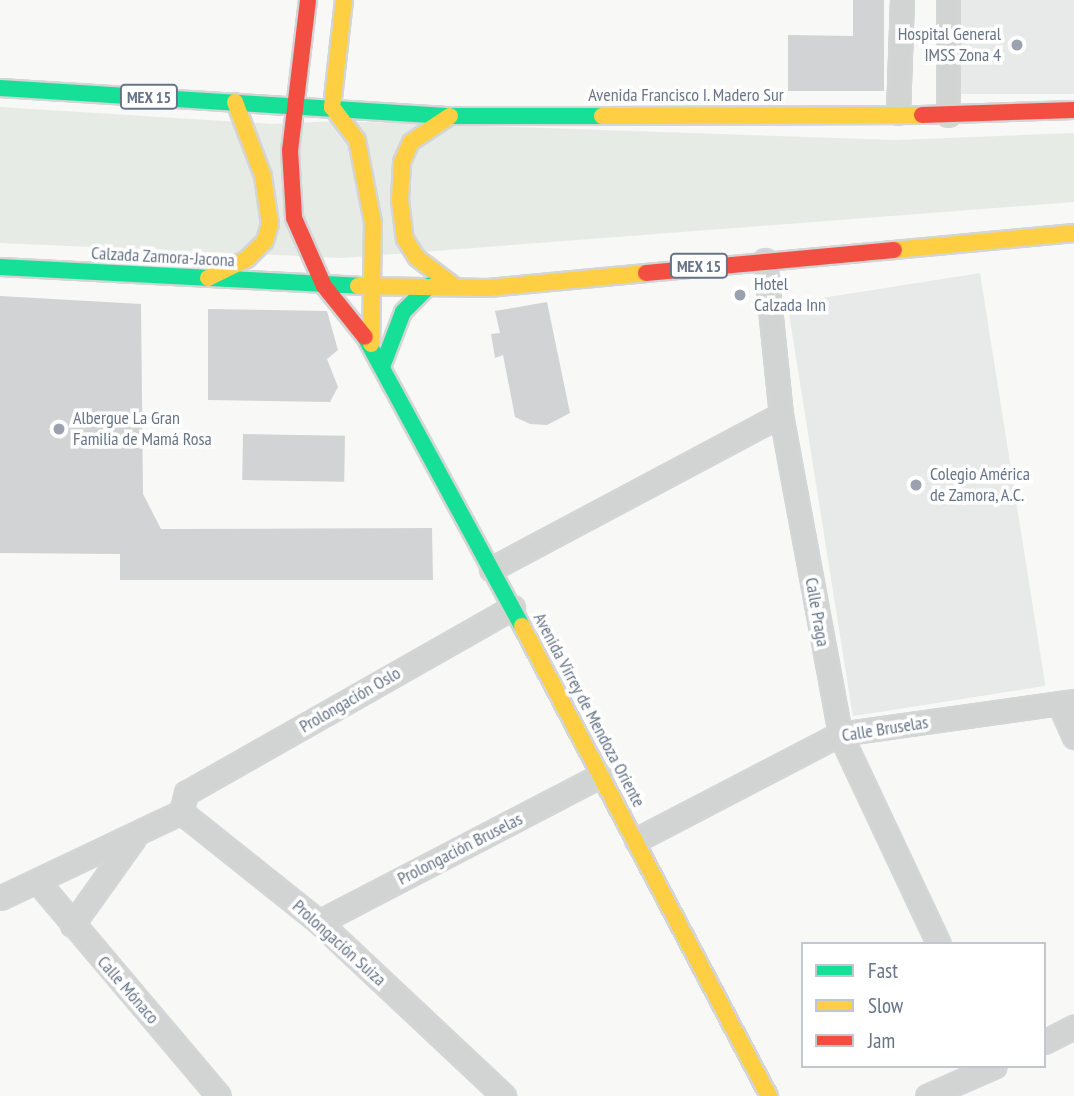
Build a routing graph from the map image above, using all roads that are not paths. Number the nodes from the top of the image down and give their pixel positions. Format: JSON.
{"nodes":[{"id":1,"x":307,"y":0,"type":"edge"},
{"id":2,"x":344,"y":0,"type":"edge"},
{"id":3,"x":902,"y":0,"type":"edge"},
{"id":4,"x":947,"y":0,"type":"edge"},
{"id":5,"x":0,"y":88,"type":"edge"},
{"id":6,"x":235,"y":102,"type":"junction"},
{"id":7,"x":298,"y":107,"type":"junction"},
{"id":8,"x":332,"y":107,"type":"junction"},
{"id":9,"x":1074,"y":110,"type":"edge"},
{"id":10,"x":898,"y":113,"type":"junction"},
{"id":11,"x":947,"y":115,"type":"junction"},
{"id":12,"x":450,"y":116,"type":"junction"},
{"id":13,"x":1074,"y":233,"type":"edge"},
{"id":14,"x":765,"y":260,"type":"junction"},
{"id":15,"x":0,"y":267,"type":"edge"},
{"id":16,"x":208,"y":278,"type":"junction"},
{"id":17,"x":372,"y":285,"type":"junction"},
{"id":18,"x":430,"y":285,"type":"junction"},
{"id":19,"x":324,"y":286,"type":"junction"},
{"id":20,"x":454,"y":286,"type":"junction"},
{"id":21,"x":371,"y":344,"type":"junction"},
{"id":22,"x":382,"y":367,"type":"junction"},
{"id":23,"x":781,"y":415,"type":"junction"},
{"id":24,"x":491,"y":569,"type":"junction"},
{"id":25,"x":513,"y":607,"type":"junction"},
{"id":26,"x":1067,"y":702,"type":"edge"},
{"id":27,"x":840,"y":734,"type":"junction"},
{"id":28,"x":1074,"y":737,"type":"edge"},
{"id":29,"x":600,"y":776,"type":"junction"},
{"id":30,"x":184,"y":802,"type":"junction"},
{"id":31,"x":136,"y":836,"type":"junction"},
{"id":32,"x":636,"y":840,"type":"junction"},
{"id":33,"x":38,"y":883,"type":"junction"},
{"id":34,"x":0,"y":898,"type":"edge"},
{"id":35,"x":319,"y":922,"type":"junction"},
{"id":36,"x":72,"y":925,"type":"junction"},
{"id":37,"x":938,"y":942,"type":"edge"},
{"id":38,"x":1074,"y":1027,"type":"edge"},
{"id":39,"x":1046,"y":1041,"type":"edge"},
{"id":40,"x":990,"y":1068,"type":"edge"},
{"id":41,"x":219,"y":1096,"type":"edge"},
{"id":42,"x":504,"y":1096,"type":"edge"},
{"id":43,"x":769,"y":1096,"type":"edge"},
{"id":44,"x":927,"y":1096,"type":"edge"}],
"edges":[{"from":1,"to":7,"type":"main road","name":"Avenida Virrey de Mendoza Oriente"},
{"from":2,"to":8,"type":"main road"},
{"from":3,"to":10,"type":"street"},
{"from":4,"to":11,"type":"street"},
{"from":5,"to":6,"type":"main road","number":"MEX 15"},
{"from":6,"to":7,"type":"main road","number":"MEX 15"},
{"from":6,"to":16,"type":"main road"},
{"from":7,"to":8,"type":"main road","name":"Avenida Francisco I. Madero Sur","number":"MEX 15"},
{"from":7,"to":19,"type":"main road","name":"Avenida Virrey de Mendoza Oriente"},
{"from":8,"to":12,"type":"main road","name":"Avenida Francisco I. Madero Sur","number":"MEX 15"},
{"from":8,"to":17,"type":"main road","name":"Avenida Virrey de Mendoza Oriente"},
{"from":9,"to":11,"type":"main road","name":"Avenida Francisco I. Madero Sur","number":"MEX 15"},
{"from":10,"to":11,"type":"main road","name":"Avenida Francisco I. Madero Sur","number":"MEX 15"},
{"from":10,"to":12,"type":"main road","name":"Avenida Francisco I. Madero Sur","number":"MEX 15"},
{"from":12,"to":20,"type":"main road"},
{"from":13,"to":14,"type":"main road","number":"MEX 15"},
{"from":14,"to":20,"type":"main road","number":"MEX 15"},
{"from":14,"to":23,"type":"street","name":"Calle Praga"},
{"from":15,"to":16,"type":"main road","name":"Calzada Zamora-Jacona","number":"MEX 15"},
{"from":16,"to":19,"type":"main road","name":"Calzada Zamora-Jacona","number":"MEX 15"},
{"from":17,"to":18,"type":"main road","number":"MEX 15"},
{"from":17,"to":19,"type":"main road","number":"MEX 15"},
{"from":17,"to":21,"type":"main road","name":"Avenida Virrey de Mendoza Oriente"},
{"from":18,"to":20,"type":"main road","number":"MEX 15"},
{"from":18,"to":22,"type":"main road"},
{"from":19,"to":21,"type":"main road","name":"Avenida Virrey de Mendoza Oriente"},
{"from":21,"to":22,"type":"main road","name":"Avenida Virrey de Mendoza Oriente"},
{"from":22,"to":24,"type":"main road","name":"Avenida Virrey de Mendoza Oriente"},
{"from":23,"to":24,"type":"street"},
{"from":23,"to":27,"type":"street","name":"Calle Praga"},
{"from":24,"to":25,"type":"main road","name":"Avenida Virrey de Mendoza Oriente"},
{"from":25,"to":29,"type":"main road","name":"Avenida Virrey de Mendoza Oriente"},
{"from":25,"to":30,"type":"street","name":"Prolongación Oslo"},
{"from":26,"to":27,"type":"street","name":"Calle Bruselas"},
{"from":26,"to":28,"type":"street"},
{"from":27,"to":32,"type":"street","name":"Calle Bruselas"},
{"from":27,"to":37,"type":"street","name":"Calle Praga"},
{"from":29,"to":32,"type":"main road","name":"Avenida Virrey de Mendoza Oriente"},
{"from":29,"to":35,"type":"street","name":"Prolongación Bruselas"},
{"from":30,"to":31,"type":"street","name":"Prolongación Oslo"},
{"from":30,"to":35,"type":"street","name":"Prolongación Suiza"},
{"from":31,"to":33,"type":"street","name":"Prolongación Oslo"},
{"from":31,"to":36,"type":"street","name":"Prolongación Oslo"},
{"from":32,"to":43,"type":"main road","name":"Avenida Virrey de Mendoza Oriente"},
{"from":33,"to":34,"type":"street","name":"Prolongación Oslo"},
{"from":33,"to":36,"type":"street","name":"Calle Mónaco"},
{"from":35,"to":42,"type":"street","name":"Prolongación Suiza"},
{"from":36,"to":41,"type":"street","name":"Calle Mónaco"},
{"from":38,"to":39,"type":"street"},
{"from":40,"to":44,"type":"street"}]}
